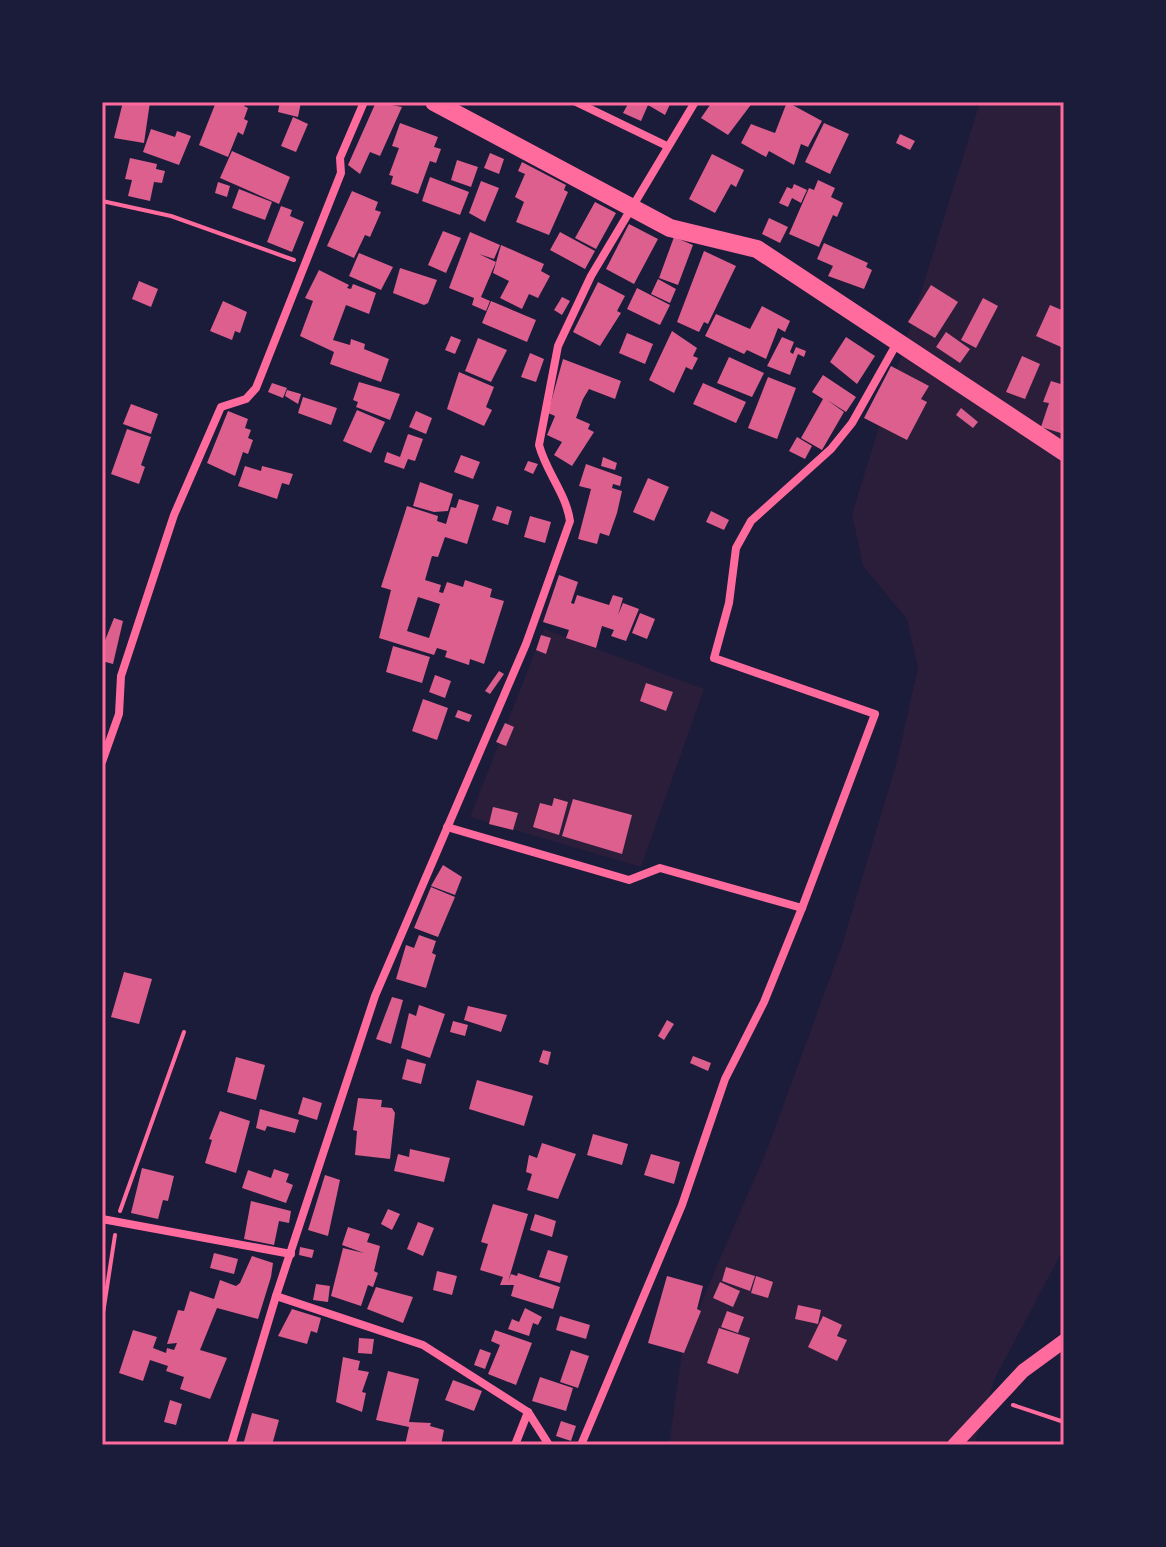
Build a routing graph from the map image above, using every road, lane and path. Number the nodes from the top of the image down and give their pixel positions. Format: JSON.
{"nodes":[{"id":1,"x":364,"y":102,"type":"edge"},
{"id":2,"x":434,"y":102,"type":"edge"},
{"id":3,"x":576,"y":102,"type":"edge"},
{"id":4,"x":695,"y":102,"type":"edge"},
{"id":5,"x":667,"y":146,"type":"junction"},
{"id":6,"x":102,"y":201,"type":"edge"},
{"id":7,"x":632,"y":204,"type":"junction"},
{"id":8,"x":304,"y":264,"type":"junction"},
{"id":9,"x":897,"y":343,"type":"junction"},
{"id":10,"x":1064,"y":452,"type":"edge"},
{"id":11,"x":102,"y":762,"type":"edge"},
{"id":12,"x":447,"y":827,"type":"junction"},
{"id":13,"x":802,"y":908,"type":"junction"},
{"id":14,"x":184,"y":1032,"type":"dead end"},
{"id":15,"x":102,"y":1219,"type":"edge"},
{"id":16,"x":117,"y":1220,"type":"junction"},
{"id":17,"x":291,"y":1254,"type":"junction"},
{"id":18,"x":276,"y":1296,"type":"junction"},
{"id":19,"x":102,"y":1320,"type":"edge"},
{"id":20,"x":1064,"y":1341,"type":"edge"},
{"id":21,"x":996,"y":1399,"type":"junction"},
{"id":22,"x":528,"y":1412,"type":"junction"},
{"id":23,"x":1064,"y":1422,"type":"edge"},
{"id":24,"x":231,"y":1445,"type":"edge"},
{"id":25,"x":515,"y":1445,"type":"edge"},
{"id":26,"x":549,"y":1445,"type":"edge"},
{"id":27,"x":581,"y":1445,"type":"edge"},
{"id":28,"x":954,"y":1445,"type":"edge"}],
"edges":[{"from":1,"to":8,"type":"street"},
{"from":2,"to":7,"type":"main road"},
{"from":3,"to":5,"type":"street"},
{"from":4,"to":5,"type":"street"},
{"from":5,"to":7,"type":"street"},
{"from":6,"to":8,"type":"path"},
{"from":7,"to":9,"type":"main road"},
{"from":7,"to":12,"type":"street"},
{"from":8,"to":11,"type":"street"},
{"from":9,"to":10,"type":"main road"},
{"from":9,"to":13,"type":"street"},
{"from":12,"to":13,"type":"street"},
{"from":12,"to":17,"type":"street"},
{"from":13,"to":27,"type":"street"},
{"from":14,"to":16,"type":"path"},
{"from":15,"to":16,"type":"street"},
{"from":16,"to":17,"type":"street"},
{"from":16,"to":19,"type":"path"},
{"from":17,"to":18,"type":"street"},
{"from":18,"to":22,"type":"street"},
{"from":18,"to":24,"type":"street"},
{"from":20,"to":21,"type":"street"},
{"from":21,"to":23,"type":"path"},
{"from":21,"to":28,"type":"street"},
{"from":22,"to":25,"type":"street"},
{"from":22,"to":26,"type":"street"}]}
